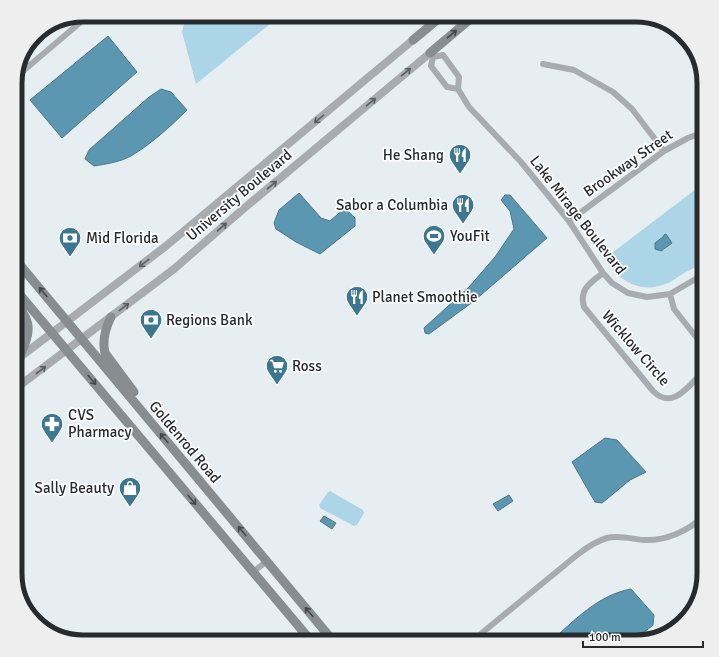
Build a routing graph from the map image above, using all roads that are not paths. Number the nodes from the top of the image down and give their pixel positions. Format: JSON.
{"nodes":[{"id":1,"x":81,"y":22,"type":"edge"},
{"id":2,"x":435,"y":22,"type":"edge"},
{"id":3,"x":467,"y":22,"type":"edge"},
{"id":4,"x":413,"y":40,"type":"joint"},
{"id":5,"x":431,"y":55,"type":"junction"},
{"id":6,"x":543,"y":64,"type":"dead end"},
{"id":7,"x":23,"y":71,"type":"edge"},
{"id":8,"x":458,"y":89,"type":"junction"},
{"id":9,"x":697,"y":135,"type":"edge"},
{"id":10,"x":664,"y":151,"type":"junction"},
{"id":11,"x":569,"y":221,"type":"junction"},
{"id":12,"x":22,"y":267,"type":"edge"},
{"id":13,"x":603,"y":273,"type":"junction"},
{"id":14,"x":697,"y":278,"type":"edge"},
{"id":15,"x":670,"y":294,"type":"junction"},
{"id":16,"x":22,"y":298,"type":"edge"},
{"id":17,"x":22,"y":311,"type":"edge"},
{"id":18,"x":111,"y":317,"type":"junction"},
{"id":19,"x":68,"y":321,"type":"junction"},
{"id":20,"x":52,"y":334,"type":"junction"},
{"id":21,"x":697,"y":338,"type":"edge"},
{"id":22,"x":82,"y":339,"type":"junction"},
{"id":23,"x":22,"y":350,"type":"edge"},
{"id":24,"x":67,"y":350,"type":"junction"},
{"id":25,"x":22,"y":356,"type":"edge"},
{"id":26,"x":697,"y":378,"type":"edge"},
{"id":27,"x":22,"y":384,"type":"edge"},
{"id":28,"x":146,"y":416,"type":"junction"},
{"id":29,"x":697,"y":522,"type":"edge"},
{"id":30,"x":267,"y":561,"type":"junction"},
{"id":31,"x":253,"y":572,"type":"junction"},
{"id":32,"x":307,"y":635,"type":"edge"},
{"id":33,"x":328,"y":635,"type":"edge"},
{"id":34,"x":480,"y":635,"type":"edge"}],
"edges":[{"from":1,"to":7,"type":"street"},
{"from":2,"to":4,"type":"main road","name":"University Boulevard"},
{"from":5,"to":3,"type":"main road","name":"University Boulevard","one_way":true},
{"from":4,"to":19,"type":"street","name":"University Boulevard","one_way":true},
{"from":5,"to":8,"type":"street","name":"Lake Mirage Boulevard"},
{"from":5,"to":8,"type":"street","name":"Lake Mirage Boulevard"},
{"from":18,"to":5,"type":"street","name":"University Boulevard","one_way":true},
{"from":6,"to":10,"type":"street"},
{"from":8,"to":11,"type":"street","name":"Lake Mirage Boulevard"},
{"from":9,"to":10,"type":"street","name":"Brookway Street"},
{"from":10,"to":11,"type":"street","name":"Brookway Street"},
{"from":11,"to":13,"type":"street","name":"Lake Mirage Boulevard"},
{"from":19,"to":12,"type":"main road","name":"Goldenrod Road","one_way":true},
{"from":13,"to":15,"type":"street","name":"Lake Mirage Boulevard"},
{"from":13,"to":26,"type":"street","name":"Wicklow Circle"},
{"from":14,"to":15,"type":"street","name":"Lake Mirage Boulevard"},
{"from":15,"to":21,"type":"street"},
{"from":16,"to":20,"type":"main road","name":"Goldenrod Road"},
{"from":17,"to":23,"type":"main road"},
{"from":18,"to":22,"type":"street","name":"University Boulevard"},
{"from":18,"to":28,"type":"main road"},
{"from":19,"to":20,"type":"street","name":"University Boulevard"},
{"from":19,"to":22,"type":"main road","name":"Goldenrod Road"},
{"from":20,"to":24,"type":"main road","name":"Goldenrod Road"},
{"from":20,"to":25,"type":"street","name":"University Boulevard"},
{"from":22,"to":24,"type":"street","name":"University Boulevard"},
{"from":22,"to":28,"type":"main road","name":"Goldenrod Road"},
{"from":27,"to":24,"type":"street","name":"University Boulevard","one_way":true},
{"from":24,"to":31,"type":"main road","name":"Goldenrod Road","one_way":true},
{"from":30,"to":28,"type":"main road","name":"Goldenrod Road","one_way":true},
{"from":29,"to":34,"type":"street"},
{"from":30,"to":31,"type":"street"},
{"from":33,"to":30,"type":"main road","name":"Goldenrod Road","one_way":true},
{"from":31,"to":32,"type":"main road","name":"Goldenrod Road"}]}
